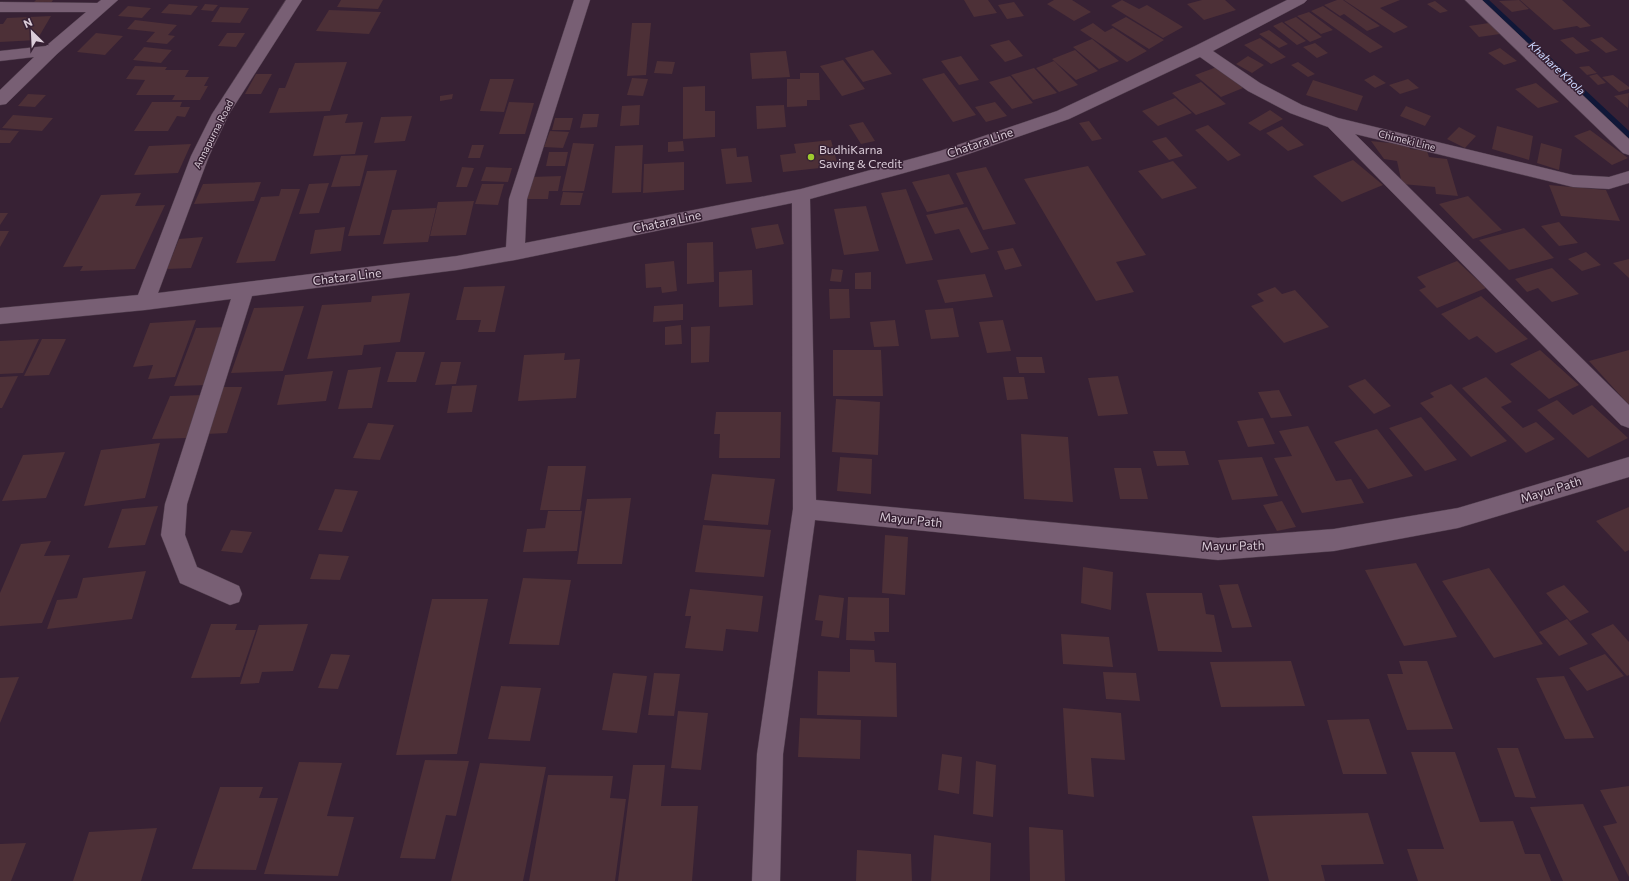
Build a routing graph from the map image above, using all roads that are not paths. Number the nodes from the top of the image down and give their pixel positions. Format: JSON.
{"nodes":[{"id":1,"x":294,"y":0,"type":"edge"},
{"id":2,"x":582,"y":0,"type":"edge"},
{"id":3,"x":1299,"y":0,"type":"edge"},
{"id":4,"x":1473,"y":0,"type":"edge"},
{"id":5,"x":106,"y":4,"type":"edge"},
{"id":6,"x":0,"y":7,"type":"edge"},
{"id":7,"x":51,"y":50,"type":"junction"},
{"id":8,"x":1201,"y":50,"type":"junction"},
{"id":9,"x":0,"y":56,"type":"edge"},
{"id":10,"x":0,"y":100,"type":"edge"},
{"id":11,"x":1334,"y":123,"type":"junction"},
{"id":12,"x":1629,"y":149,"type":"edge"},
{"id":13,"x":1629,"y":178,"type":"edge"},
{"id":14,"x":801,"y":195,"type":"junction"},
{"id":15,"x":515,"y":253,"type":"junction"},
{"id":16,"x":244,"y":290,"type":"junction"},
{"id":17,"x":145,"y":302,"type":"junction"},
{"id":18,"x":0,"y":316,"type":"edge"},
{"id":19,"x":1629,"y":419,"type":"edge"},
{"id":20,"x":1629,"y":467,"type":"edge"},
{"id":21,"x":805,"y":509,"type":"junction"},
{"id":22,"x":230,"y":594,"type":"dead end"},
{"id":23,"x":766,"y":881,"type":"edge"}],
"edges":[{"from":1,"to":17,"type":"street","name":"Annapurna Road"},
{"from":2,"to":15,"type":"street"},
{"from":3,"to":8,"type":"street","name":"Chatara Line"},
{"from":4,"to":12,"type":"street"},
{"from":5,"to":6,"type":"street"},
{"from":5,"to":7,"type":"street"},
{"from":7,"to":9,"type":"street"},
{"from":7,"to":10,"type":"street"},
{"from":8,"to":11,"type":"street","name":"Chimeki Line"},
{"from":8,"to":14,"type":"street","name":"Chatara Line"},
{"from":11,"to":13,"type":"street","name":"Chimeki Line"},
{"from":11,"to":19,"type":"street"},
{"from":14,"to":15,"type":"street","name":"Chatara Line"},
{"from":14,"to":21,"type":"street"},
{"from":15,"to":16,"type":"street","name":"Chatara Line"},
{"from":16,"to":17,"type":"street","name":"Chatara Line"},
{"from":16,"to":22,"type":"street"},
{"from":17,"to":18,"type":"street","name":"Chatara Line"},
{"from":20,"to":21,"type":"street","name":"Mayur Path"},
{"from":21,"to":23,"type":"street"}]}
